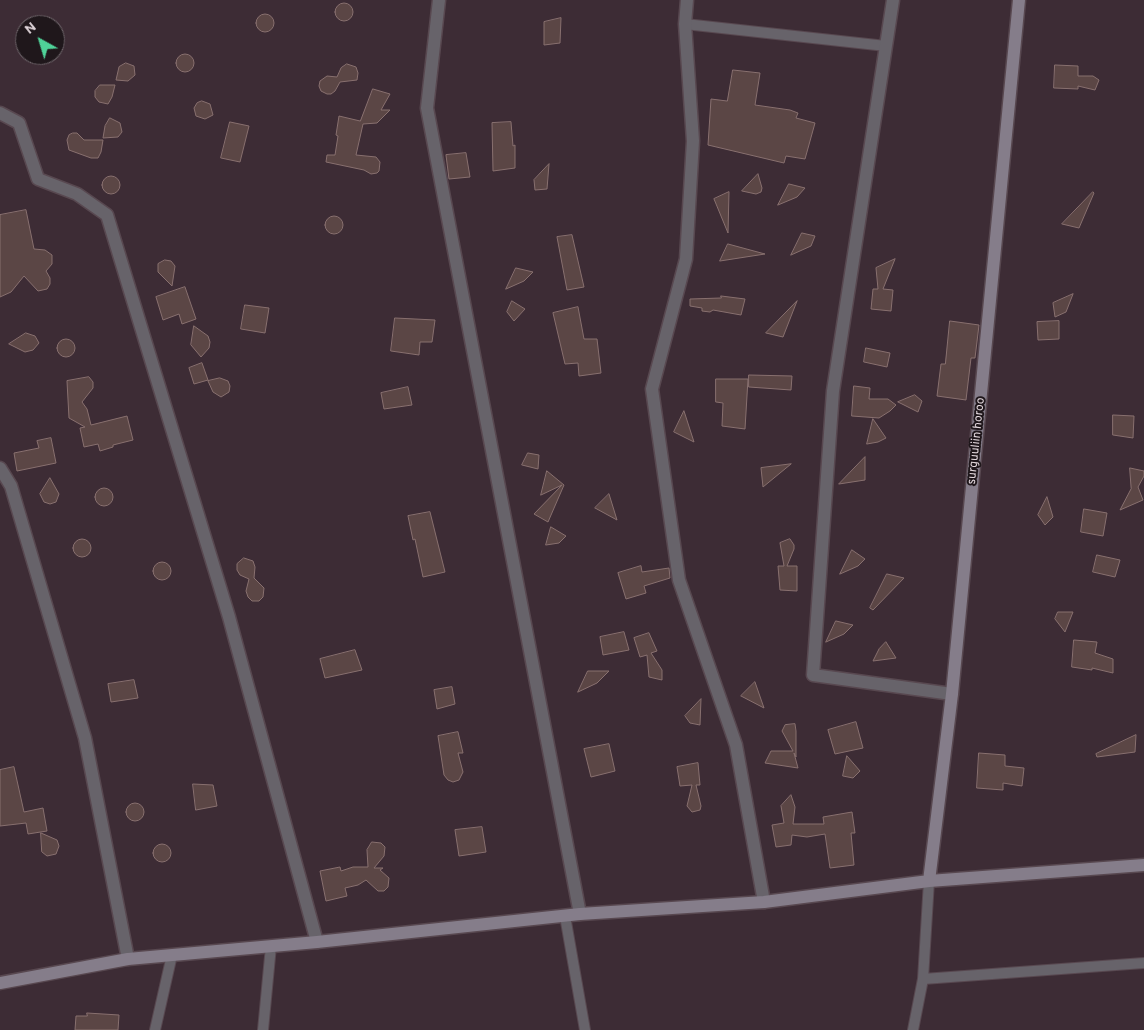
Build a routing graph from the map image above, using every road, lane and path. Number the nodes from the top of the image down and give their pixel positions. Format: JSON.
{"nodes":[{"id":1,"x":439,"y":0,"type":"edge"},
{"id":2,"x":687,"y":0,"type":"edge"},
{"id":3,"x":893,"y":0,"type":"edge"},
{"id":4,"x":1020,"y":0,"type":"edge"},
{"id":5,"x":685,"y":24,"type":"junction"},
{"id":6,"x":886,"y":46,"type":"junction"},
{"id":7,"x":0,"y":113,"type":"edge"},
{"id":8,"x":0,"y":468,"type":"edge"},
{"id":9,"x":952,"y":694,"type":"junction"},
{"id":10,"x":1144,"y":865,"type":"edge"},
{"id":11,"x":929,"y":881,"type":"junction"},
{"id":12,"x":764,"y":902,"type":"junction"},
{"id":13,"x":580,"y":914,"type":"junction"},
{"id":14,"x":565,"y":916,"type":"junction"},
{"id":15,"x":317,"y":942,"type":"junction"},
{"id":16,"x":271,"y":946,"type":"junction"},
{"id":17,"x":172,"y":955,"type":"junction"},
{"id":18,"x":128,"y":959,"type":"junction"},
{"id":19,"x":1144,"y":963,"type":"edge"},
{"id":20,"x":923,"y":980,"type":"junction"},
{"id":21,"x":0,"y":983,"type":"edge"},
{"id":22,"x":155,"y":1030,"type":"edge"},
{"id":23,"x":263,"y":1030,"type":"edge"},
{"id":24,"x":585,"y":1030,"type":"edge"},
{"id":25,"x":913,"y":1030,"type":"edge"}],
"edges":[{"from":1,"to":13,"type":"street"},
{"from":2,"to":5,"type":"street"},
{"from":3,"to":6,"type":"street"},
{"from":4,"to":9,"type":"street","name":"surguuliin horoo"},
{"from":5,"to":6,"type":"lane"},
{"from":5,"to":12,"type":"street"},
{"from":6,"to":9,"type":"street"},
{"from":7,"to":15,"type":"street"},
{"from":8,"to":18,"type":"street"},
{"from":9,"to":11,"type":"street","name":"surguuliin horoo"},
{"from":10,"to":11,"type":"street"},
{"from":11,"to":12,"type":"street"},
{"from":11,"to":20,"type":"lane"},
{"from":12,"to":13,"type":"street"},
{"from":13,"to":14,"type":"street"},
{"from":14,"to":15,"type":"street"},
{"from":14,"to":24,"type":"lane"},
{"from":15,"to":16,"type":"street"},
{"from":16,"to":17,"type":"street"},
{"from":16,"to":23,"type":"lane"},
{"from":17,"to":18,"type":"street"},
{"from":17,"to":22,"type":"lane"},
{"from":18,"to":21,"type":"street"},
{"from":19,"to":20,"type":"lane"},
{"from":20,"to":25,"type":"lane"}]}
